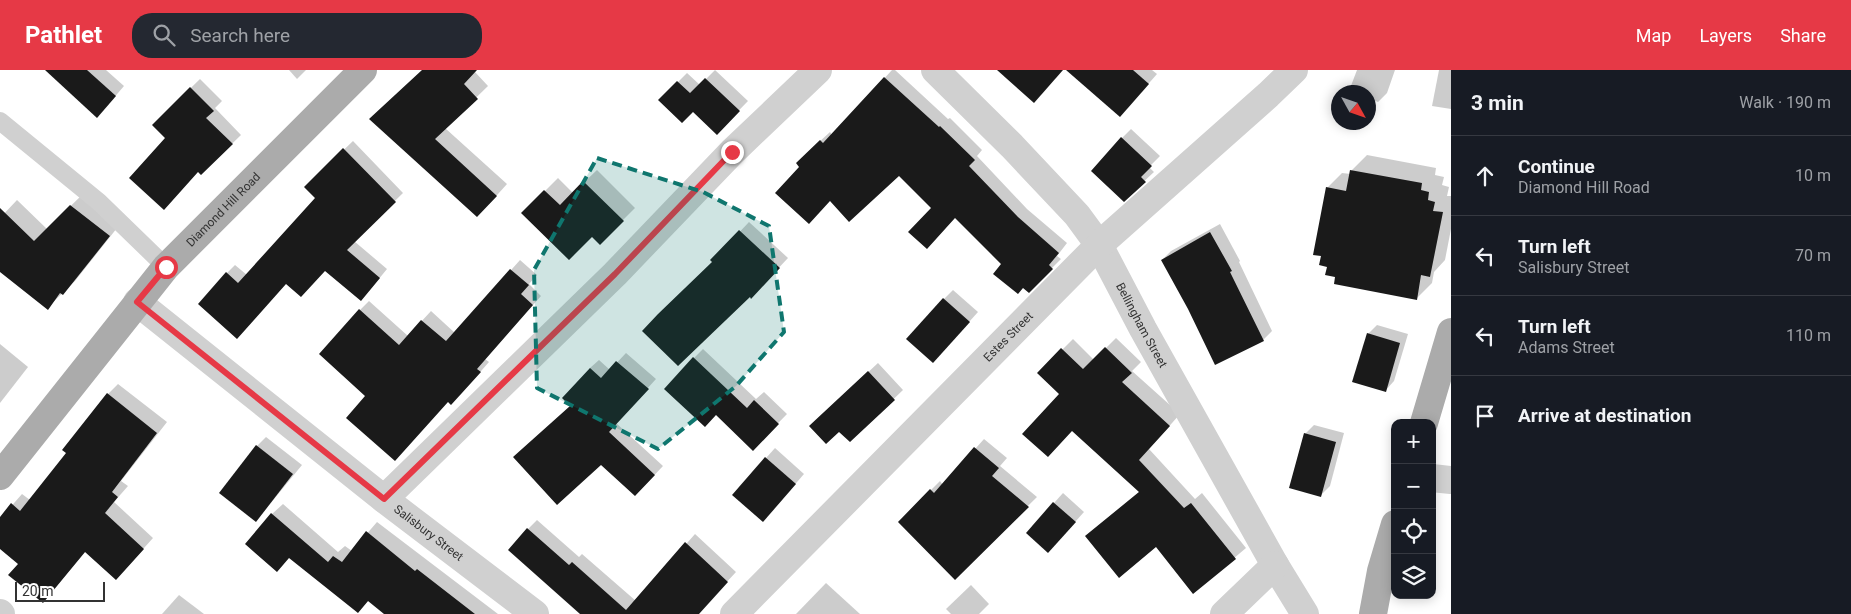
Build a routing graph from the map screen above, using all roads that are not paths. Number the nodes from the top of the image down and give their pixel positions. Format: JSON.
{"nodes":[{"id":1,"x":363,"y":70,"type":"edge"},
{"id":2,"x":818,"y":70,"type":"edge"},
{"id":3,"x":935,"y":70,"type":"edge"},
{"id":4,"x":1294,"y":70,"type":"edge"},
{"id":5,"x":0,"y":121,"type":"edge"},
{"id":6,"x":1099,"y":245,"type":"junction"},
{"id":7,"x":166,"y":267,"type":"junction"},
{"id":8,"x":137,"y":302,"type":"junction"},
{"id":9,"x":1447,"y":344,"type":"edge"},
{"id":10,"x":1425,"y":419,"type":"edge"},
{"id":11,"x":0,"y":476,"type":"edge"},
{"id":12,"x":1436,"y":478,"type":"edge"},
{"id":13,"x":1451,"y":480,"type":"edge"},
{"id":14,"x":384,"y":499,"type":"junction"},
{"id":15,"x":1391,"y":537,"type":"edge"},
{"id":16,"x":1274,"y":565,"type":"junction"},
{"id":17,"x":535,"y":614,"type":"edge"},
{"id":18,"x":734,"y":614,"type":"edge"},
{"id":19,"x":1224,"y":614,"type":"edge"},
{"id":20,"x":1306,"y":614,"type":"edge"},
{"id":21,"x":1373,"y":614,"type":"edge"}],
"edges":[{"from":1,"to":7,"type":"main road","name":"Diamond Hill Road"},
{"from":2,"to":14,"type":"street"},
{"from":3,"to":6,"type":"street","name":"Bellingham Street"},
{"from":4,"to":6,"type":"street","name":"Estes Street"},
{"from":5,"to":7,"type":"lane"},
{"from":6,"to":16,"type":"street","name":"Bellingham Street"},
{"from":6,"to":18,"type":"street","name":"Estes Street"},
{"from":7,"to":8,"type":"main road","name":"Diamond Hill Road"},
{"from":8,"to":11,"type":"main road","name":"Diamond Hill Road"},
{"from":8,"to":14,"type":"street","name":"Salisbury Street"},
{"from":9,"to":10,"type":"main road"},
{"from":12,"to":13,"type":"street"},
{"from":14,"to":17,"type":"street","name":"Salisbury Street"},
{"from":15,"to":21,"type":"main road"},
{"from":16,"to":19,"type":"street"},
{"from":16,"to":20,"type":"street","name":"Bellingham Street"}]}
